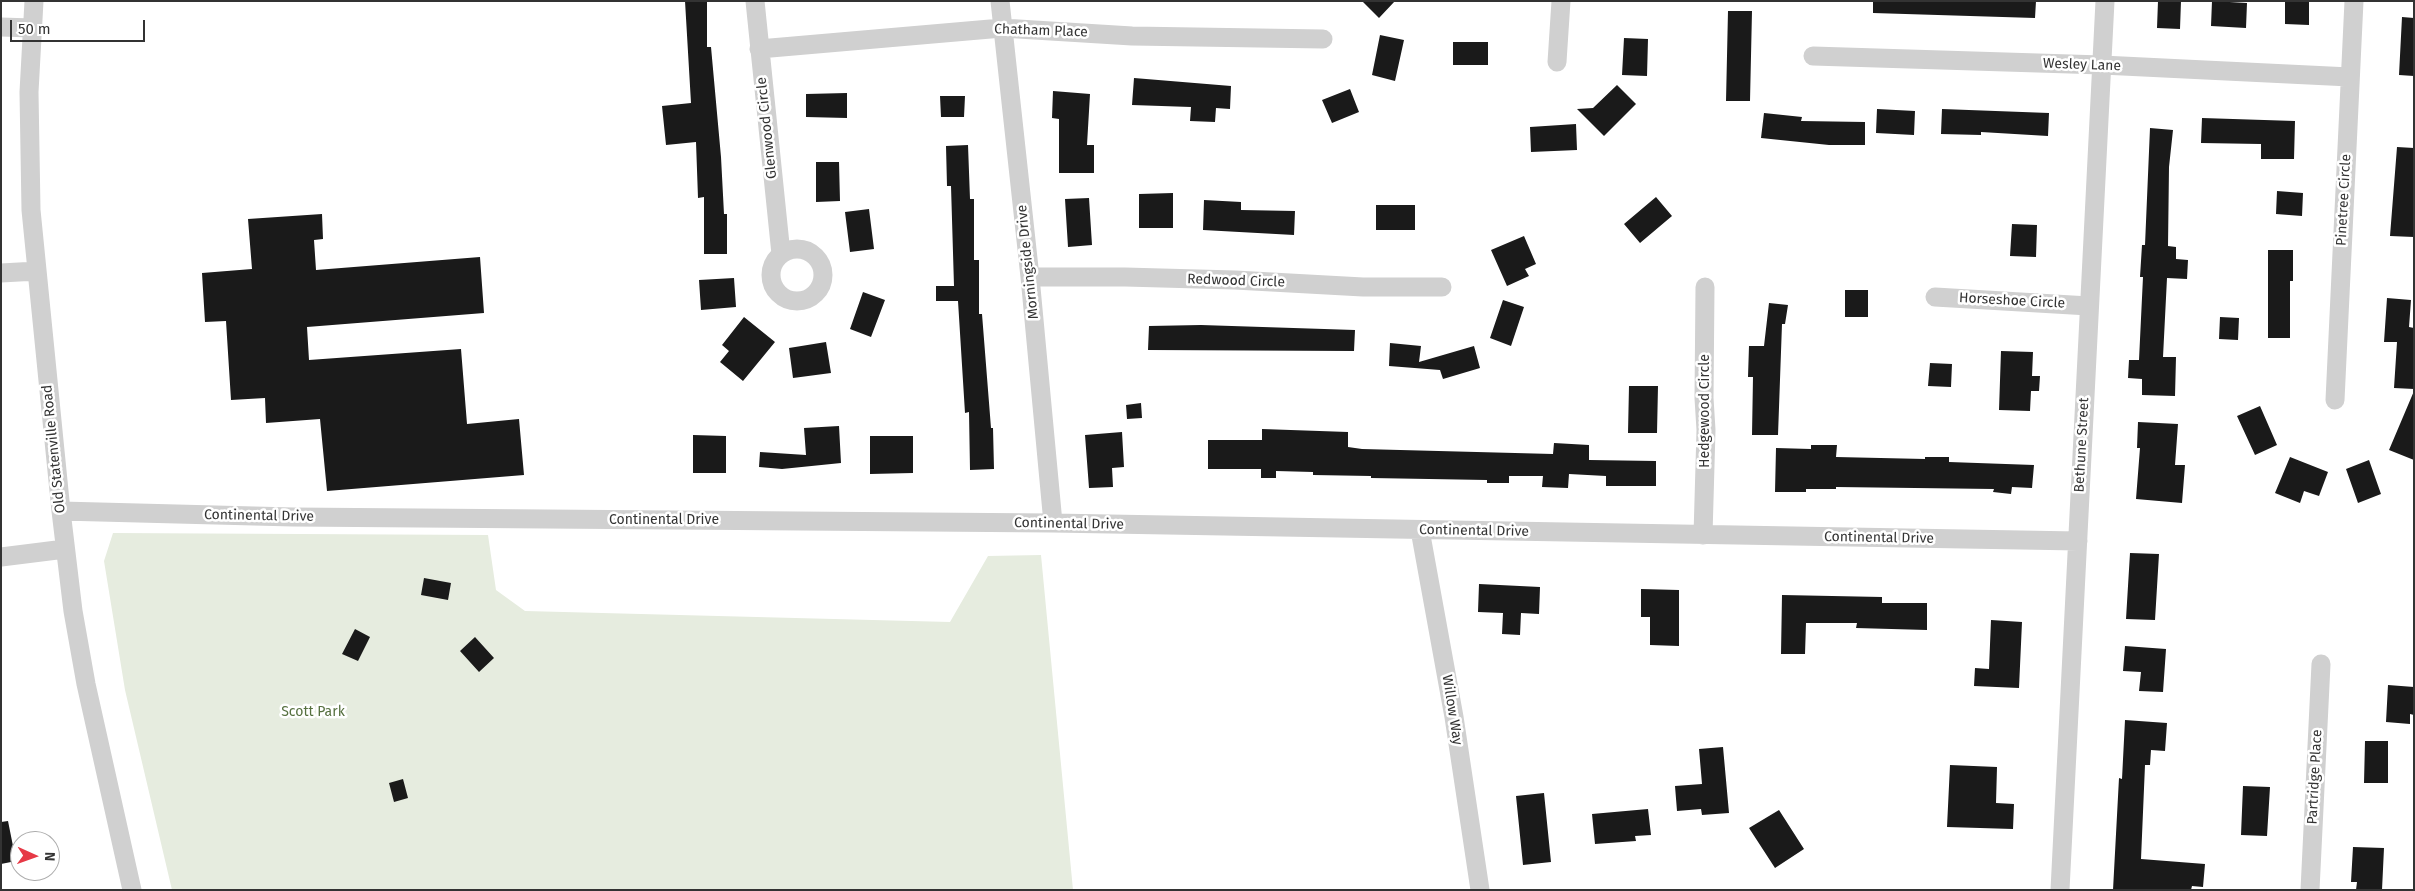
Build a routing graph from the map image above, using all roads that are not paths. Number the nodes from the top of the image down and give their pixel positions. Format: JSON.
{"nodes":[{"id":1,"x":34,"y":1,"type":"edge"},
{"id":2,"x":755,"y":1,"type":"edge"},
{"id":3,"x":1000,"y":1,"type":"edge"},
{"id":4,"x":1561,"y":1,"type":"edge"},
{"id":5,"x":2105,"y":1,"type":"edge"},
{"id":6,"x":2354,"y":1,"type":"edge"},
{"id":7,"x":1,"y":27,"type":"edge"},
{"id":8,"x":32,"y":28,"type":"junction"},
{"id":9,"x":1002,"y":28,"type":"junction"},
{"id":10,"x":1323,"y":39,"type":"dead end"},
{"id":11,"x":759,"y":49,"type":"junction"},
{"id":12,"x":1813,"y":56,"type":"dead end"},
{"id":13,"x":1557,"y":62,"type":"dead end"},
{"id":14,"x":2102,"y":65,"type":"junction"},
{"id":15,"x":2350,"y":76,"type":"junction"},
{"id":16,"x":781,"y":254,"type":"dead end"},
{"id":17,"x":37,"y":271,"type":"junction"},
{"id":18,"x":1,"y":273,"type":"edge"},
{"id":19,"x":1030,"y":277,"type":"junction"},
{"id":20,"x":1442,"y":287,"type":"dead end"},
{"id":21,"x":1705,"y":287,"type":"dead end"},
{"id":22,"x":1935,"y":297,"type":"dead end"},
{"id":23,"x":2089,"y":306,"type":"junction"},
{"id":24,"x":2336,"y":400,"type":"dead end"},
{"id":25,"x":61,"y":511,"type":"junction"},
{"id":26,"x":1053,"y":523,"type":"junction"},
{"id":27,"x":1420,"y":530,"type":"junction"},
{"id":28,"x":1704,"y":535,"type":"junction"},
{"id":29,"x":2078,"y":540,"type":"junction"},
{"id":30,"x":65,"y":549,"type":"junction"},
{"id":31,"x":1,"y":557,"type":"edge"},
{"id":32,"x":2320,"y":664,"type":"dead end"},
{"id":33,"x":132,"y":890,"type":"edge"},
{"id":34,"x":1480,"y":890,"type":"edge"},
{"id":35,"x":2060,"y":890,"type":"edge"},
{"id":36,"x":2310,"y":890,"type":"edge"}],
"edges":[{"from":1,"to":8,"type":"street","name":"Old Statenville Road"},
{"from":2,"to":11,"type":"street","name":"Glenwood Circle"},
{"from":3,"to":9,"type":"street","name":"Morningside Drive"},
{"from":4,"to":13,"type":"street"},
{"from":5,"to":14,"type":"street","name":"Bethune Street"},
{"from":6,"to":15,"type":"street","name":"Pinetree Circle"},
{"from":7,"to":8,"type":"street"},
{"from":8,"to":17,"type":"street","name":"Old Statenville Road"},
{"from":9,"to":10,"type":"street","name":"Chatham Place"},
{"from":9,"to":11,"type":"street","name":"Chatham Place"},
{"from":9,"to":19,"type":"street","name":"Morningside Drive"},
{"from":11,"to":16,"type":"street","name":"Glenwood Circle"},
{"from":12,"to":14,"type":"street","name":"Wesley Lane"},
{"from":14,"to":15,"type":"street","name":"Wesley Lane"},
{"from":14,"to":23,"type":"street","name":"Bethune Street"},
{"from":15,"to":24,"type":"street","name":"Pinetree Circle"},
{"from":17,"to":18,"type":"street"},
{"from":17,"to":25,"type":"street","name":"Old Statenville Road"},
{"from":19,"to":20,"type":"street","name":"Redwood Circle"},
{"from":19,"to":26,"type":"street","name":"Morningside Drive"},
{"from":21,"to":28,"type":"street","name":"Hedgewood Circle"},
{"from":22,"to":23,"type":"street","name":"Horseshoe Circle"},
{"from":23,"to":29,"type":"street","name":"Bethune Street"},
{"from":25,"to":26,"type":"street","name":"Continental Drive"},
{"from":25,"to":30,"type":"street","name":"Old Statenville Road"},
{"from":26,"to":27,"type":"street","name":"Continental Drive"},
{"from":27,"to":28,"type":"street","name":"Continental Drive"},
{"from":27,"to":34,"type":"street","name":"Willow Way"},
{"from":28,"to":29,"type":"street","name":"Continental Drive"},
{"from":29,"to":35,"type":"street","name":"Bethune Street"},
{"from":30,"to":31,"type":"street"},
{"from":30,"to":33,"type":"street","name":"Old Statenville Road"},
{"from":32,"to":36,"type":"street","name":"Partridge Place"}]}
